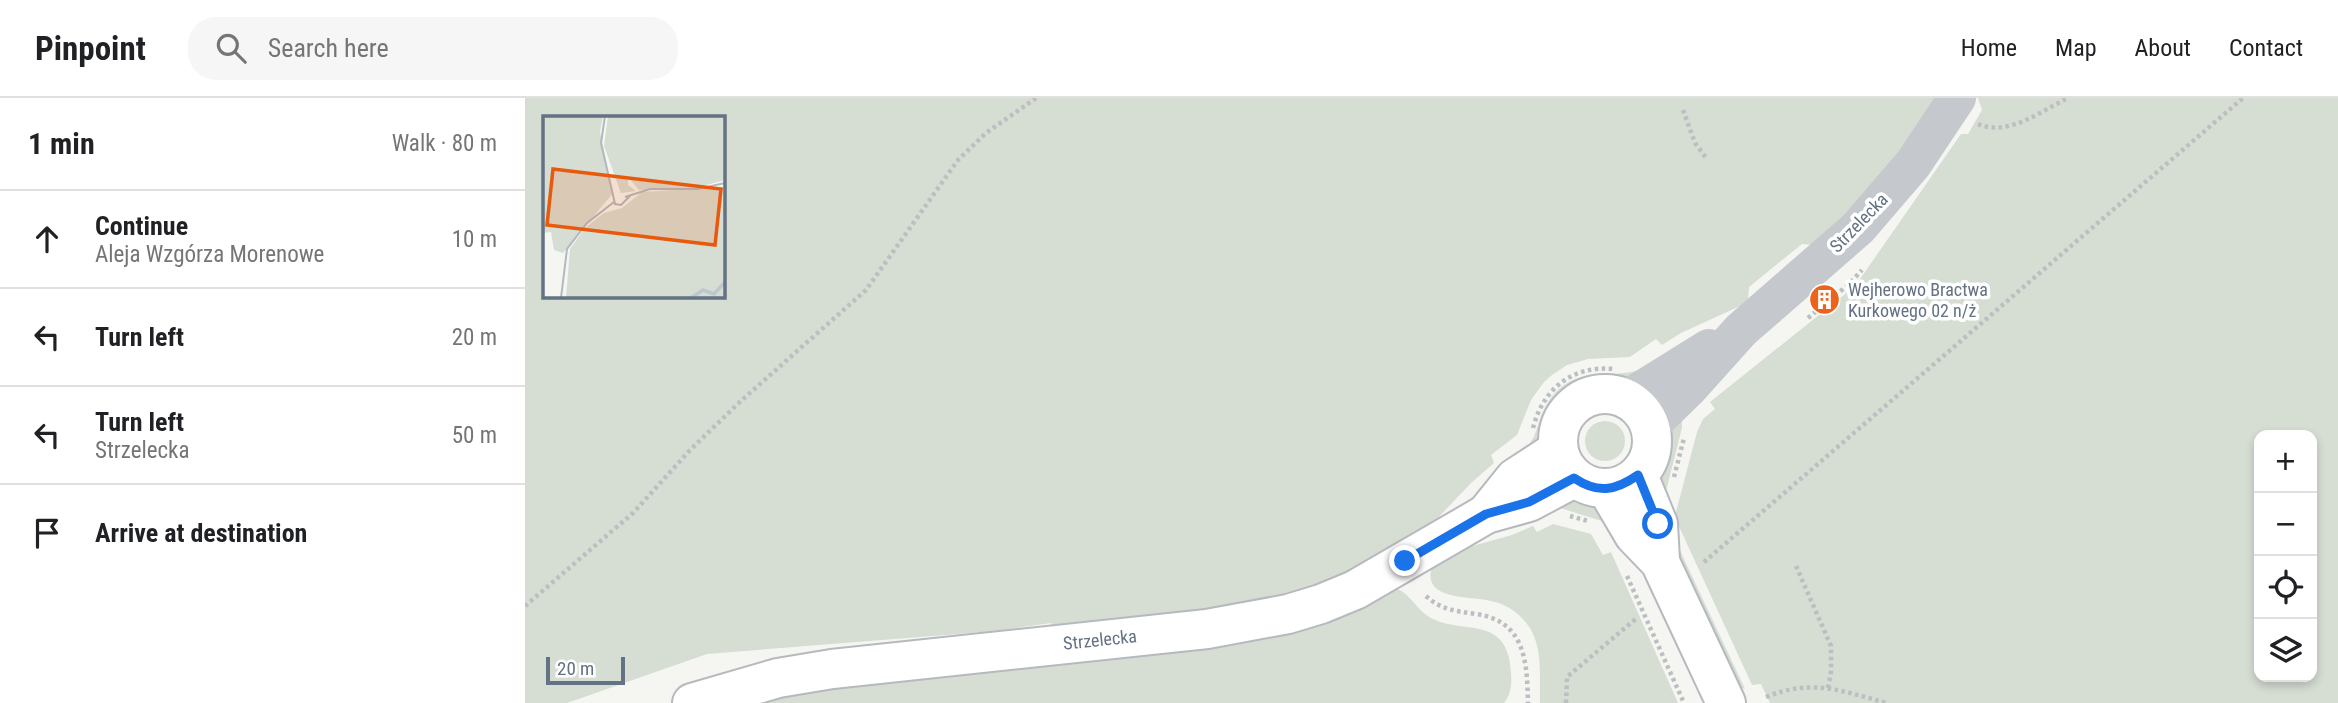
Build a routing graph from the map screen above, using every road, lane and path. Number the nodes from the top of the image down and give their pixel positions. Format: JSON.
{"nodes":[{"id":1,"x":1036,"y":98,"type":"edge"},
{"id":2,"x":2068,"y":98,"type":"edge"},
{"id":3,"x":2243,"y":98,"type":"edge"},
{"id":4,"x":1683,"y":110,"type":"dead end"},
{"id":5,"x":1967,"y":111,"type":"edge"},
{"id":6,"x":1707,"y":159,"type":"dead end"},
{"id":7,"x":1631,"y":398,"type":"junction"},
{"id":8,"x":1582,"y":465,"type":"junction"},
{"id":9,"x":1704,"y":562,"type":"dead end"},
{"id":10,"x":1642,"y":566,"type":"junction"},
{"id":11,"x":1796,"y":566,"type":"dead end"},
{"id":12,"x":1426,"y":596,"type":"dead end"},
{"id":13,"x":525,"y":606,"type":"edge"},
{"id":14,"x":1638,"y":617,"type":"dead end"},
{"id":15,"x":1828,"y":688,"type":"junction"},
{"id":16,"x":1766,"y":696,"type":"dead end"},
{"id":17,"x":692,"y":703,"type":"edge"},
{"id":18,"x":1528,"y":703,"type":"edge"},
{"id":19,"x":1566,"y":703,"type":"edge"},
{"id":20,"x":1683,"y":703,"type":"edge"},
{"id":21,"x":1726,"y":703,"type":"edge"},
{"id":22,"x":1887,"y":703,"type":"edge"}],
"edges":[{"from":1,"to":13,"type":"path"},
{"from":2,"to":5,"type":"path"},
{"from":3,"to":9,"type":"path"},
{"from":4,"to":6,"type":"path"},
{"from":5,"to":7,"type":"street","name":"Strzelecka"},
{"from":7,"to":8,"type":"main road"},
{"from":7,"to":8,"type":"main road"},
{"from":7,"to":8,"type":"path"},
{"from":8,"to":10,"type":"main road"},
{"from":8,"to":17,"type":"main road","name":"Strzelecka"},
{"from":10,"to":20,"type":"path"},
{"from":10,"to":21,"type":"main road"},
{"from":11,"to":15,"type":"path"},
{"from":12,"to":18,"type":"path"},
{"from":14,"to":19,"type":"path"},
{"from":15,"to":16,"type":"path"},
{"from":15,"to":22,"type":"path"}]}
